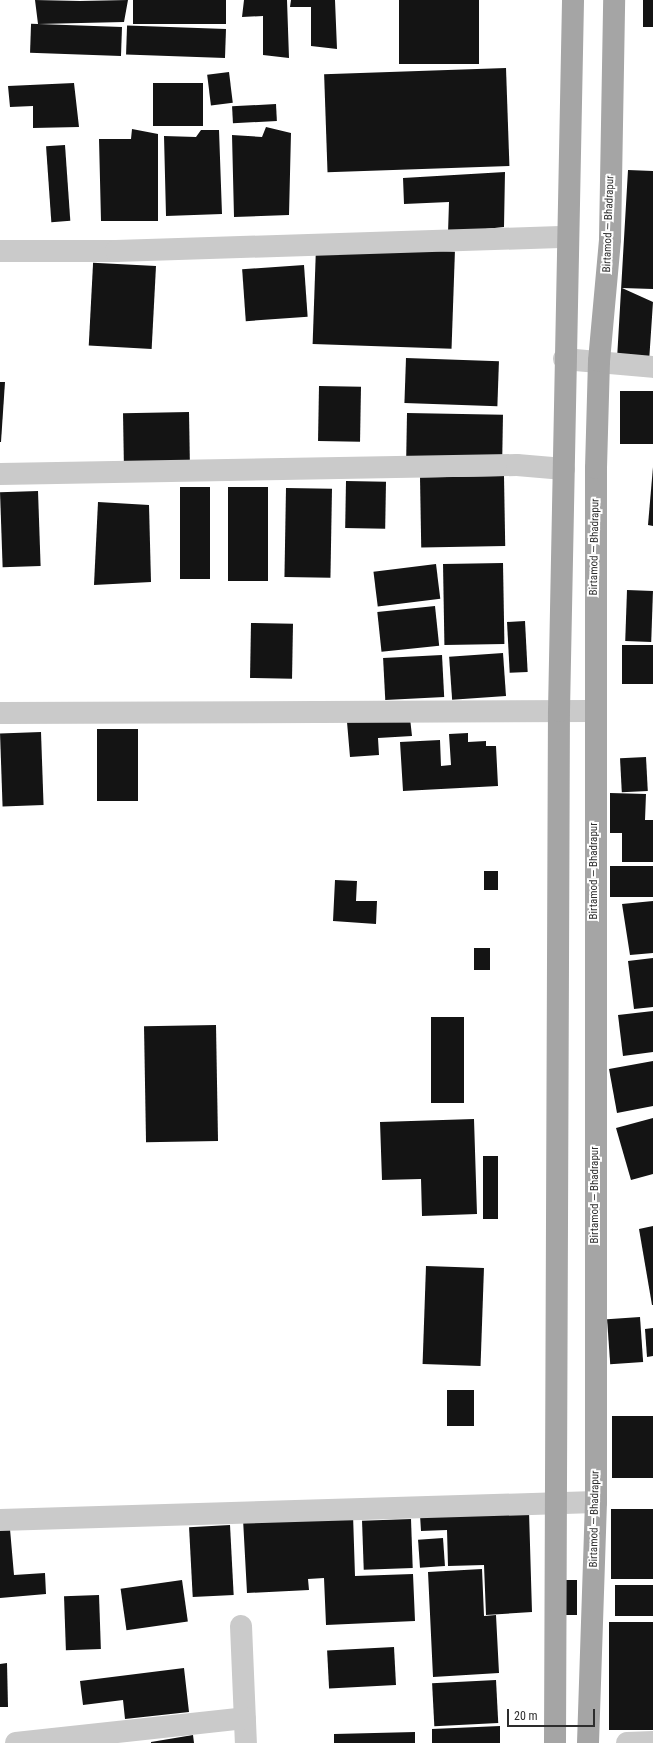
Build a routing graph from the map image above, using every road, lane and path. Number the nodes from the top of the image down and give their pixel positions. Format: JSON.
{"nodes":[{"id":1,"x":573,"y":0,"type":"edge"},
{"id":2,"x":614,"y":0,"type":"edge"},
{"id":3,"x":568,"y":237,"type":"junction"},
{"id":4,"x":0,"y":251,"type":"edge"},
{"id":5,"x":564,"y":359,"type":"junction"},
{"id":6,"x":599,"y":361,"type":"junction"},
{"id":7,"x":653,"y":367,"type":"edge"},
{"id":8,"x":564,"y":469,"type":"junction"},
{"id":9,"x":0,"y":474,"type":"edge"},
{"id":10,"x":559,"y":711,"type":"junction"},
{"id":11,"x":594,"y":711,"type":"junction"},
{"id":12,"x":0,"y":713,"type":"edge"},
{"id":13,"x":596,"y":1502,"type":"junction"},
{"id":14,"x":558,"y":1503,"type":"junction"},
{"id":15,"x":0,"y":1520,"type":"edge"},
{"id":16,"x":241,"y":1626,"type":"dead end"},
{"id":17,"x":245,"y":1718,"type":"junction"},
{"id":18,"x":653,"y":1742,"type":"edge"},
{"id":19,"x":16,"y":1743,"type":"edge"},
{"id":20,"x":246,"y":1743,"type":"edge"},
{"id":21,"x":555,"y":1743,"type":"edge"},
{"id":22,"x":588,"y":1743,"type":"edge"},
{"id":23,"x":626,"y":1743,"type":"edge"}],
"edges":[{"from":1,"to":3,"type":"main road"},
{"from":2,"to":6,"type":"main road","name":"Birtamod — Bhadrapur"},
{"from":3,"to":4,"type":"street"},
{"from":3,"to":5,"type":"main road"},
{"from":5,"to":6,"type":"street"},
{"from":5,"to":8,"type":"main road"},
{"from":6,"to":7,"type":"street"},
{"from":6,"to":11,"type":"main road","name":"Birtamod — Bhadrapur"},
{"from":8,"to":9,"type":"street"},
{"from":8,"to":10,"type":"main road"},
{"from":10,"to":11,"type":"street"},
{"from":10,"to":12,"type":"street"},
{"from":10,"to":14,"type":"main road"},
{"from":11,"to":13,"type":"main road","name":"Birtamod — Bhadrapur"},
{"from":13,"to":14,"type":"street"},
{"from":13,"to":22,"type":"main road","name":"Birtamod — Bhadrapur"},
{"from":14,"to":15,"type":"street"},
{"from":14,"to":21,"type":"main road"},
{"from":16,"to":17,"type":"street"},
{"from":17,"to":19,"type":"street"},
{"from":17,"to":20,"type":"street"},
{"from":18,"to":23,"type":"street"}]}
